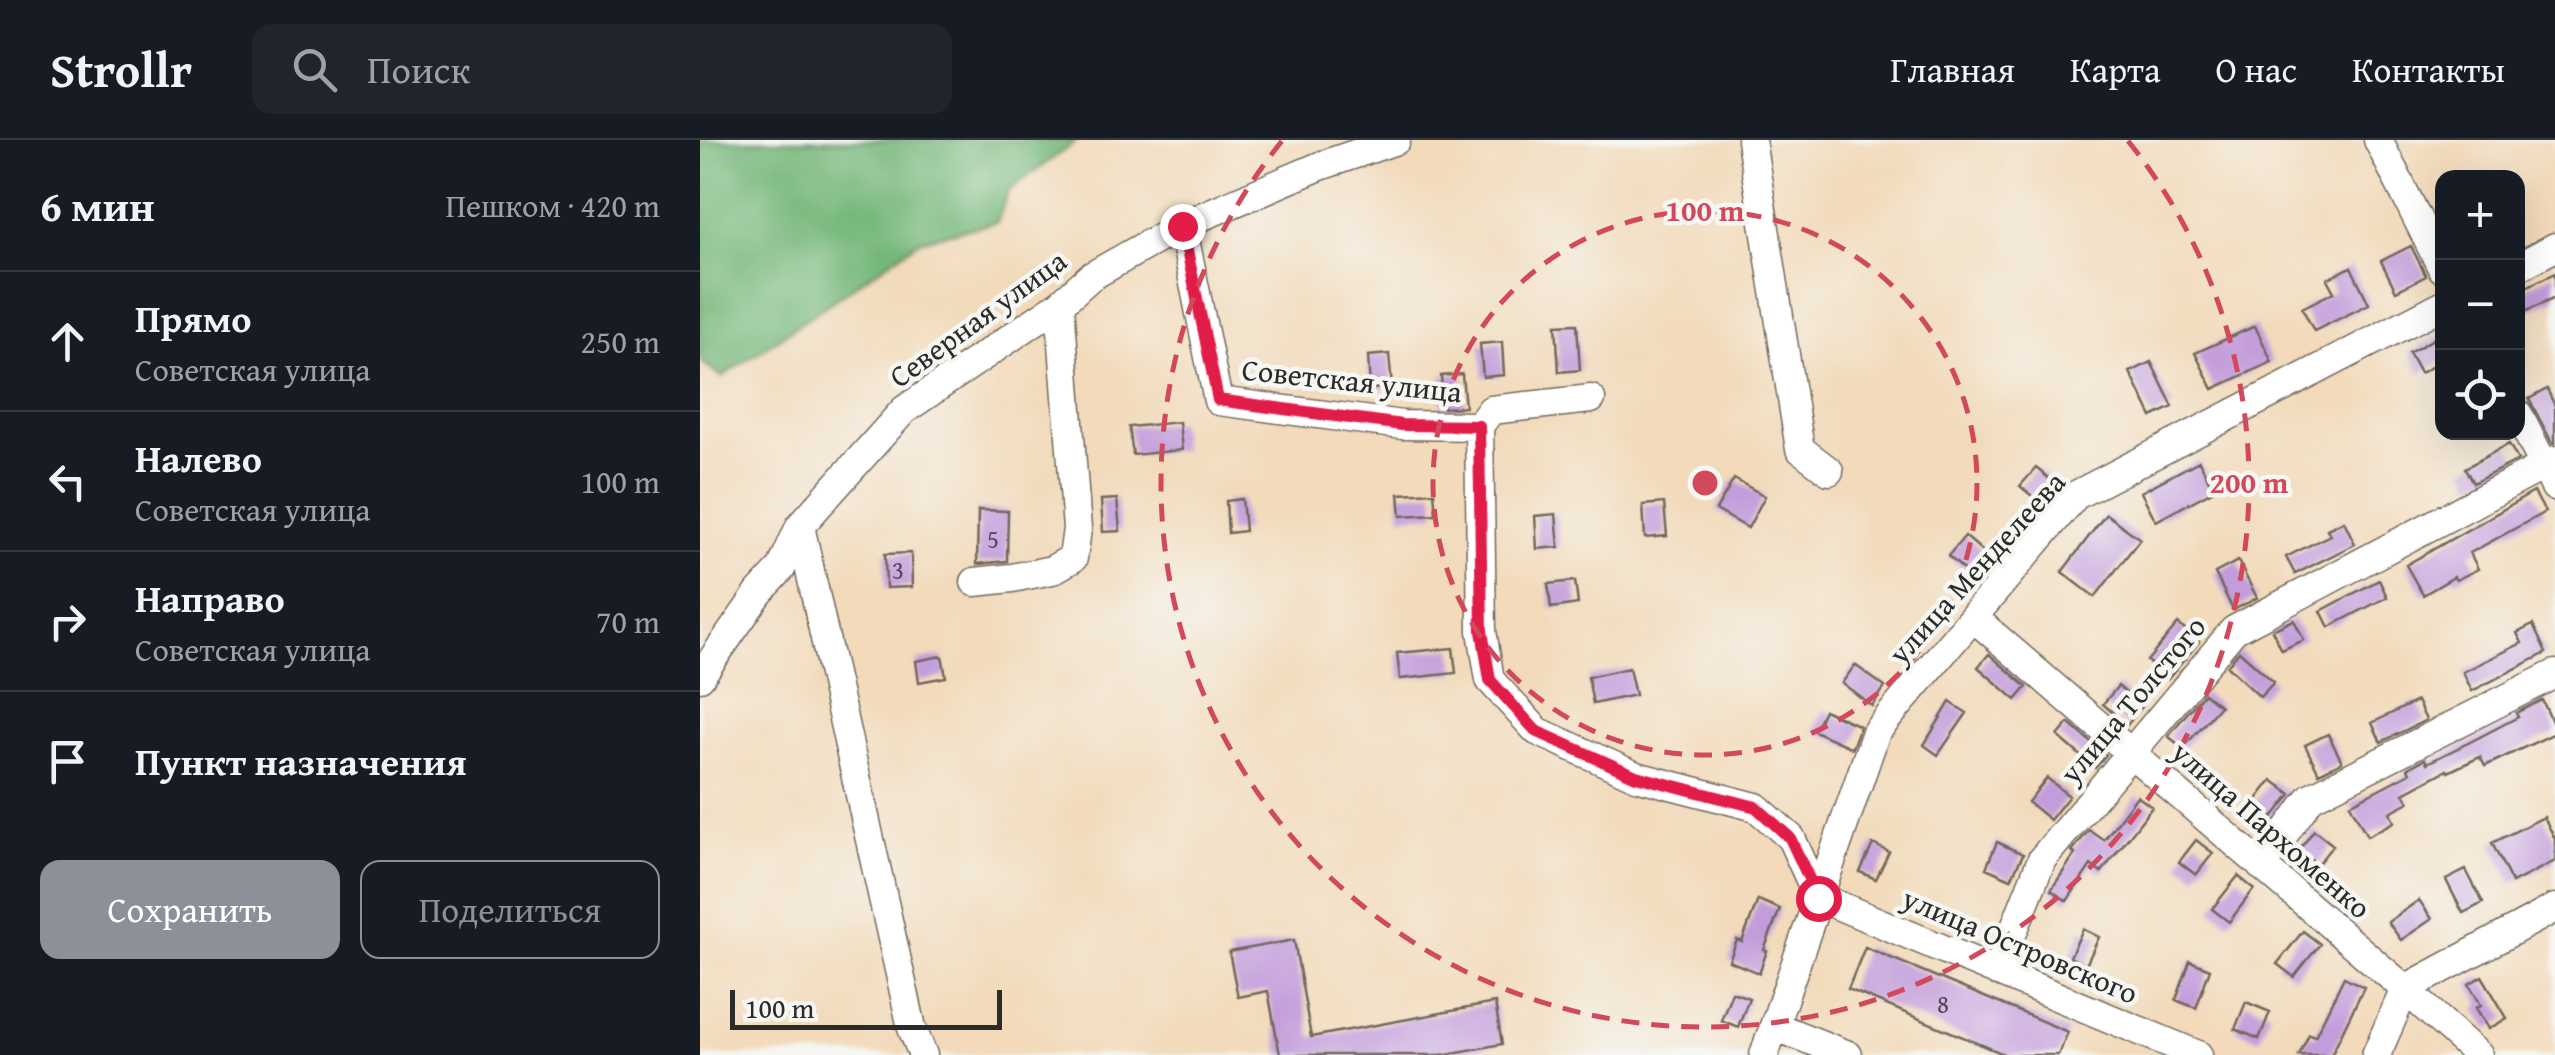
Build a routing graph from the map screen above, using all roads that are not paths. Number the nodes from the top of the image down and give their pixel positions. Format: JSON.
{"nodes":[{"id":1,"x":1396,"y":140,"type":"edge"},
{"id":2,"x":1751,"y":140,"type":"edge"},
{"id":3,"x":2378,"y":140,"type":"edge"},
{"id":4,"x":1182,"y":226,"type":"junction"},
{"id":5,"x":2555,"y":247,"type":"edge"},
{"id":6,"x":2438,"y":260,"type":"edge"},
{"id":7,"x":2525,"y":262,"type":"edge"},
{"id":8,"x":1060,"y":304,"type":"junction"},
{"id":9,"x":2435,"y":309,"type":"edge"},
{"id":10,"x":1591,"y":399,"type":"dead end"},
{"id":11,"x":1479,"y":426,"type":"junction"},
{"id":12,"x":2525,"y":426,"type":"edge"},
{"id":13,"x":1828,"y":471,"type":"dead end"},
{"id":14,"x":2551,"y":471,"type":"edge"},
{"id":15,"x":800,"y":526,"type":"junction"},
{"id":16,"x":975,"y":582,"type":"dead end"},
{"id":17,"x":1974,"y":618,"type":"junction"},
{"id":18,"x":2555,"y":674,"type":"edge"},
{"id":19,"x":700,"y":678,"type":"edge"},
{"id":20,"x":2130,"y":752,"type":"junction"},
{"id":21,"x":2262,"y":866,"type":"junction"},
{"id":22,"x":1818,"y":898,"type":"junction"},
{"id":23,"x":2555,"y":908,"type":"edge"},
{"id":24,"x":1998,"y":972,"type":"junction"},
{"id":25,"x":2405,"y":989,"type":"junction"},
{"id":26,"x":1774,"y":1026,"type":"junction"},
{"id":27,"x":924,"y":1055,"type":"edge"},
{"id":28,"x":1764,"y":1055,"type":"edge"},
{"id":29,"x":1848,"y":1055,"type":"edge"},
{"id":30,"x":2198,"y":1055,"type":"edge"},
{"id":31,"x":2376,"y":1055,"type":"edge"},
{"id":32,"x":2478,"y":1055,"type":"edge"}],
"edges":[{"from":1,"to":4,"type":"street","name":"Северная улица"},
{"from":2,"to":13,"type":"street"},
{"from":3,"to":6,"type":"street"},
{"from":4,"to":8,"type":"street","name":"Северная улица"},
{"from":4,"to":11,"type":"street","name":"Советская улица"},
{"from":5,"to":7,"type":"street"},
{"from":8,"to":15,"type":"street","name":"Северная улица"},
{"from":8,"to":16,"type":"street"},
{"from":9,"to":17,"type":"street","name":"улица Менделеева"},
{"from":10,"to":11,"type":"street","name":"Советская улица"},
{"from":11,"to":22,"type":"street","name":"Советская улица"},
{"from":12,"to":14,"type":"street"},
{"from":14,"to":20,"type":"street","name":"улица Толстого"},
{"from":15,"to":19,"type":"street","name":"Северная улица"},
{"from":15,"to":27,"type":"street"},
{"from":17,"to":20,"type":"street","name":"улица Пархоменко"},
{"from":17,"to":22,"type":"street","name":"улица Менделеева"},
{"from":18,"to":21,"type":"street"},
{"from":20,"to":21,"type":"street","name":"улица Пархоменко"},
{"from":20,"to":24,"type":"street","name":"улица Толстого"},
{"from":21,"to":25,"type":"street","name":"улица Пархоменко"},
{"from":22,"to":24,"type":"street","name":"улица Островского"},
{"from":22,"to":26,"type":"street","name":"улица Менделеева"},
{"from":23,"to":25,"type":"street"},
{"from":24,"to":30,"type":"street","name":"улица Островского"},
{"from":25,"to":31,"type":"street"},
{"from":25,"to":32,"type":"street","name":"улица Пархоменко"},
{"from":26,"to":28,"type":"street","name":"улица Менделеева"},
{"from":26,"to":29,"type":"street"}]}
